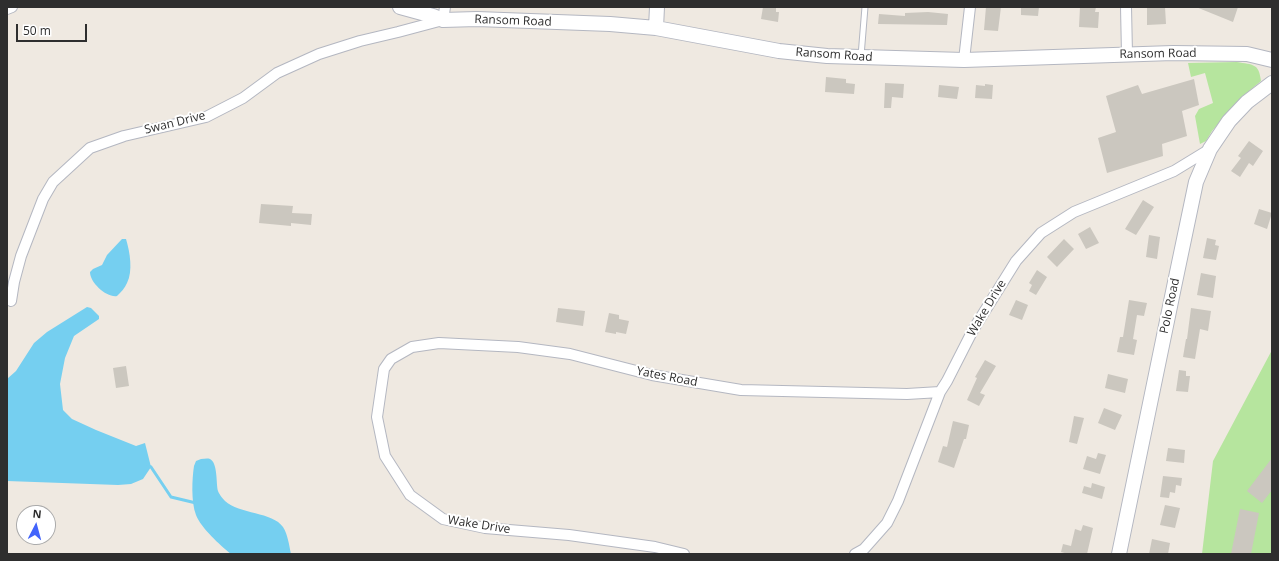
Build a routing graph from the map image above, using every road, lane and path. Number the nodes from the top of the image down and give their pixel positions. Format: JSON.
{"nodes":[{"id":1,"x":12,"y":7,"type":"edge"},
{"id":2,"x":400,"y":7,"type":"edge"},
{"id":3,"x":657,"y":7,"type":"edge"},
{"id":4,"x":865,"y":7,"type":"edge"},
{"id":5,"x":970,"y":7,"type":"edge"},
{"id":6,"x":1126,"y":7,"type":"edge"},
{"id":7,"x":7,"y":9,"type":"edge"},
{"id":8,"x":444,"y":13,"type":"edge"},
{"id":9,"x":656,"y":28,"type":"junction"},
{"id":10,"x":1127,"y":54,"type":"junction"},
{"id":11,"x":860,"y":57,"type":"junction"},
{"id":12,"x":964,"y":60,"type":"junction"},
{"id":13,"x":1272,"y":60,"type":"edge"},
{"id":14,"x":1272,"y":83,"type":"edge"},
{"id":15,"x":1210,"y":149,"type":"junction"},
{"id":16,"x":11,"y":301,"type":"dead end"},
{"id":17,"x":398,"y":355,"type":"joint"},
{"id":18,"x":940,"y":392,"type":"junction"},
{"id":19,"x":684,"y":554,"type":"edge"},
{"id":20,"x":855,"y":554,"type":"edge"},
{"id":21,"x":1120,"y":554,"type":"edge"}],
"edges":[{"from":1,"to":7,"type":"street"},
{"from":2,"to":8,"type":"street","name":"Ransom Road"},
{"from":3,"to":9,"type":"street"},
{"from":4,"to":11,"type":"lane"},
{"from":5,"to":12,"type":"street"},
{"from":6,"to":10,"type":"street"},
{"from":8,"to":9,"type":"street","name":"Ransom Road"},
{"from":8,"to":16,"type":"street","name":"Swan Drive"},
{"from":9,"to":11,"type":"street","name":"Ransom Road"},
{"from":10,"to":12,"type":"street","name":"Ransom Road"},
{"from":10,"to":13,"type":"street","name":"Ransom Road"},
{"from":11,"to":12,"type":"street","name":"Ransom Road"},
{"from":14,"to":15,"type":"street","name":"Polo Road"},
{"from":15,"to":18,"type":"street","name":"Wake Drive"},
{"from":15,"to":21,"type":"street","name":"Polo Road"},
{"from":17,"to":18,"type":"street","name":"Yates Road"},
{"from":17,"to":19,"type":"street","name":"Wake Drive"},
{"from":18,"to":20,"type":"street","name":"Wake Drive"}]}
